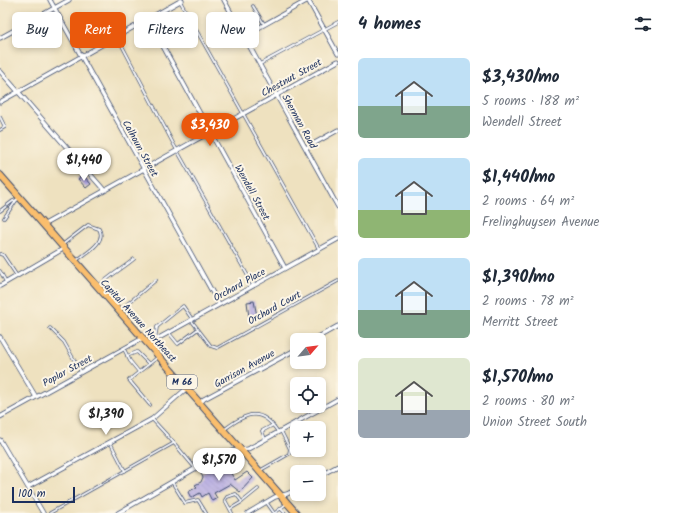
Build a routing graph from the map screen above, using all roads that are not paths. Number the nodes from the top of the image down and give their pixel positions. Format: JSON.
{"nodes":[{"id":1,"x":50,"y":0,"type":"edge"},
{"id":2,"x":69,"y":0,"type":"edge"},
{"id":3,"x":181,"y":0,"type":"edge"},
{"id":4,"x":224,"y":0,"type":"edge"},
{"id":5,"x":308,"y":0,"type":"edge"},
{"id":6,"x":253,"y":6,"type":"dead end"},
{"id":7,"x":55,"y":8,"type":"junction"},
{"id":8,"x":160,"y":12,"type":"edge"},
{"id":9,"x":231,"y":12,"type":"edge"},
{"id":10,"x":338,"y":22,"type":"edge"},
{"id":11,"x":264,"y":24,"type":"junction"},
{"id":12,"x":259,"y":27,"type":"edge"},
{"id":13,"x":324,"y":30,"type":"junction"},
{"id":14,"x":0,"y":38,"type":"edge"},
{"id":15,"x":95,"y":48,"type":"edge"},
{"id":16,"x":123,"y":48,"type":"edge"},
{"id":17,"x":164,"y":48,"type":"edge"},
{"id":18,"x":250,"y":48,"type":"edge"},
{"id":19,"x":338,"y":54,"type":"edge"},
{"id":20,"x":81,"y":56,"type":"junction"},
{"id":21,"x":338,"y":61,"type":"edge"},
{"id":22,"x":259,"y":65,"type":"junction"},
{"id":23,"x":0,"y":71,"type":"edge"},
{"id":24,"x":18,"y":92,"type":"junction"},
{"id":25,"x":276,"y":95,"type":"junction"},
{"id":26,"x":0,"y":102,"type":"edge"},
{"id":27,"x":244,"y":113,"type":"junction"},
{"id":28,"x":0,"y":117,"type":"edge"},
{"id":29,"x":0,"y":130,"type":"edge"},
{"id":30,"x":338,"y":130,"type":"edge"},
{"id":31,"x":210,"y":131,"type":"junction"},
{"id":32,"x":306,"y":148,"type":"junction"},
{"id":33,"x":177,"y":150,"type":"junction"},
{"id":34,"x":144,"y":168,"type":"junction"},
{"id":35,"x":1,"y":179,"type":"edge"},
{"id":36,"x":104,"y":190,"type":"junction"},
{"id":37,"x":338,"y":195,"type":"edge"},
{"id":38,"x":18,"y":198,"type":"junction"},
{"id":39,"x":333,"y":198,"type":"junction"},
{"id":40,"x":338,"y":207,"type":"edge"},
{"id":41,"x":0,"y":211,"type":"edge"},
{"id":42,"x":4,"y":218,"type":"dead end"},
{"id":43,"x":42,"y":225,"type":"junction"},
{"id":44,"x":338,"y":239,"type":"edge"},
{"id":45,"x":62,"y":247,"type":"junction"},
{"id":46,"x":319,"y":249,"type":"junction"},
{"id":47,"x":0,"y":254,"type":"edge"},
{"id":48,"x":134,"y":259,"type":"dead end"},
{"id":49,"x":74,"y":262,"type":"junction"},
{"id":50,"x":285,"y":268,"type":"junction"},
{"id":51,"x":0,"y":271,"type":"edge"},
{"id":52,"x":17,"y":276,"type":"junction"},
{"id":53,"x":156,"y":280,"type":"dead end"},
{"id":54,"x":338,"y":281,"type":"edge"},
{"id":55,"x":6,"y":282,"type":"junction"},
{"id":56,"x":253,"y":285,"type":"junction"},
{"id":57,"x":0,"y":286,"type":"edge"},
{"id":58,"x":97,"y":287,"type":"junction"},
{"id":59,"x":220,"y":304,"type":"junction"},
{"id":60,"x":119,"y":311,"type":"junction"},
{"id":61,"x":192,"y":319,"type":"junction"},
{"id":62,"x":338,"y":326,"type":"edge"},
{"id":63,"x":50,"y":328,"type":"dead end"},
{"id":64,"x":198,"y":329,"type":"junction"},
{"id":65,"x":169,"y":332,"type":"junction"},
{"id":66,"x":326,"y":333,"type":"edge"},
{"id":67,"x":0,"y":337,"type":"edge"},
{"id":68,"x":143,"y":338,"type":"junction"},
{"id":69,"x":155,"y":339,"type":"junction"},
{"id":70,"x":148,"y":344,"type":"junction"},
{"id":71,"x":123,"y":348,"type":"junction"},
{"id":72,"x":290,"y":353,"type":"edge"},
{"id":73,"x":127,"y":356,"type":"junction"},
{"id":74,"x":159,"y":356,"type":"junction"},
{"id":75,"x":149,"y":364,"type":"junction"},
{"id":76,"x":81,"y":372,"type":"junction"},
{"id":77,"x":140,"y":372,"type":"junction"},
{"id":78,"x":187,"y":388,"type":"junction"},
{"id":79,"x":36,"y":397,"type":"junction"},
{"id":80,"x":338,"y":399,"type":"edge"},
{"id":81,"x":200,"y":403,"type":"junction"},
{"id":82,"x":150,"y":405,"type":"dead end"},
{"id":83,"x":0,"y":417,"type":"edge"},
{"id":84,"x":152,"y":419,"type":"junction"},
{"id":85,"x":273,"y":424,"type":"junction"},
{"id":86,"x":224,"y":430,"type":"junction"},
{"id":87,"x":279,"y":431,"type":"junction"},
{"id":88,"x":265,"y":439,"type":"junction"},
{"id":89,"x":0,"y":440,"type":"edge"},
{"id":90,"x":110,"y":442,"type":"junction"},
{"id":91,"x":174,"y":443,"type":"junction"},
{"id":92,"x":240,"y":450,"type":"junction"},
{"id":93,"x":338,"y":466,"type":"edge"},
{"id":94,"x":196,"y":469,"type":"junction"},
{"id":95,"x":125,"y":472,"type":"junction"},
{"id":96,"x":259,"y":472,"type":"junction"},
{"id":97,"x":326,"y":472,"type":"edge"},
{"id":98,"x":172,"y":482,"type":"junction"},
{"id":99,"x":28,"y":488,"type":"junction"},
{"id":100,"x":258,"y":489,"type":"dead end"},
{"id":101,"x":290,"y":492,"type":"edge"},
{"id":102,"x":281,"y":496,"type":"junction"},
{"id":103,"x":242,"y":502,"type":"junction"},
{"id":104,"x":267,"y":502,"type":"junction"},
{"id":105,"x":287,"y":504,"type":"junction"},
{"id":106,"x":230,"y":509,"type":"junction"},
{"id":107,"x":281,"y":509,"type":"junction"},
{"id":108,"x":43,"y":513,"type":"edge"},
{"id":109,"x":50,"y":513,"type":"edge"},
{"id":110,"x":118,"y":513,"type":"edge"},
{"id":111,"x":206,"y":513,"type":"edge"},
{"id":112,"x":232,"y":513,"type":"edge"},
{"id":113,"x":248,"y":513,"type":"edge"},
{"id":114,"x":275,"y":513,"type":"edge"},
{"id":115,"x":285,"y":513,"type":"edge"},
{"id":116,"x":296,"y":513,"type":"edge"}],
"edges":[{"from":1,"to":7,"type":"street","name":"Calhoun Street"},
{"from":2,"to":7,"type":"street"},
{"from":3,"to":8,"type":"street"},
{"from":3,"to":27,"type":"lane"},
{"from":4,"to":9,"type":"street","name":"Sherman Road"},
{"from":5,"to":11,"type":"street"},
{"from":5,"to":13,"type":"street"},
{"from":6,"to":11,"type":"lane"},
{"from":7,"to":14,"type":"street"},
{"from":7,"to":20,"type":"street","name":"Calhoun Street"},
{"from":10,"to":13,"type":"lane"},
{"from":11,"to":12,"type":"street"},
{"from":13,"to":19,"type":"street"},
{"from":13,"to":22,"type":"lane"},
{"from":15,"to":20,"type":"street"},
{"from":16,"to":33,"type":"lane"},
{"from":17,"to":31,"type":"street","name":"Wendell Street"},
{"from":18,"to":22,"type":"street","name":"Sherman Road"},
{"from":20,"to":24,"type":"street"},
{"from":20,"to":34,"type":"street","name":"Calhoun Street"},
{"from":21,"to":25,"type":"street","name":"Chestnut Street"},
{"from":22,"to":25,"type":"street","name":"Sherman Road"},
{"from":23,"to":24,"type":"street"},
{"from":24,"to":26,"type":"street"},
{"from":24,"to":36,"type":"street"},
{"from":25,"to":27,"type":"street","name":"Chestnut Street"},
{"from":25,"to":32,"type":"street","name":"Sherman Road"},
{"from":27,"to":31,"type":"street","name":"Chestnut Street"},
{"from":27,"to":46,"type":"lane"},
{"from":28,"to":29,"type":"lane"},
{"from":30,"to":32,"type":"street"},
{"from":31,"to":33,"type":"street","name":"Chestnut Street"},
{"from":31,"to":50,"type":"street","name":"Wendell Street"},
{"from":32,"to":39,"type":"street","name":"Sherman Road"},
{"from":33,"to":34,"type":"street","name":"Chestnut Street"},
{"from":33,"to":56,"type":"lane"},
{"from":34,"to":36,"type":"street","name":"Chestnut Street"},
{"from":34,"to":59,"type":"street","name":"Calhoun Street"},
{"from":35,"to":38,"type":"main road","name":"Capital Avenue Northeast","number":"M 66"},
{"from":36,"to":43,"type":"street","name":"Chestnut Street"},
{"from":37,"to":39,"type":"street"},
{"from":38,"to":41,"type":"lane"},
{"from":38,"to":42,"type":"lane"},
{"from":38,"to":43,"type":"main road","name":"Capital Avenue Northeast","number":"M 66"},
{"from":39,"to":40,"type":"street","name":"Sherman Road"},
{"from":43,"to":45,"type":"main road","name":"Capital Avenue Northeast","number":"M 66"},
{"from":44,"to":46,"type":"street","name":"Orchard Place"},
{"from":45,"to":49,"type":"main road","name":"Capital Avenue Northeast","number":"M 66"},
{"from":45,"to":49,"type":"lane"},
{"from":45,"to":52,"type":"street"},
{"from":46,"to":50,"type":"street","name":"Orchard Place"},
{"from":47,"to":52,"type":"lane"},
{"from":48,"to":58,"type":"lane"},
{"from":49,"to":58,"type":"main road","name":"Capital Avenue Northeast","number":"M 66"},
{"from":50,"to":56,"type":"street","name":"Orchard Place"},
{"from":51,"to":55,"type":"lane"},
{"from":52,"to":55,"type":"street"},
{"from":53,"to":60,"type":"lane"},
{"from":54,"to":64,"type":"lane","name":"Orchard Court"},
{"from":55,"to":57,"type":"street"},
{"from":56,"to":59,"type":"street","name":"Orchard Place"},
{"from":58,"to":60,"type":"main road","name":"Capital Avenue Northeast","number":"M 66"},
{"from":59,"to":61,"type":"street","name":"Orchard Place"},
{"from":60,"to":68,"type":"main road","name":"Capital Avenue Northeast","number":"M 66"},
{"from":61,"to":64,"type":"lane"},
{"from":61,"to":65,"type":"street","name":"Orchard Place"},
{"from":61,"to":69,"type":"lane"},
{"from":62,"to":66,"type":"street"},
{"from":63,"to":76,"type":"lane"},
{"from":64,"to":65,"type":"lane"},
{"from":65,"to":69,"type":"street","name":"Orchard Place"},
{"from":67,"to":79,"type":"street"},
{"from":68,"to":70,"type":"main road","name":"Capital Avenue Northeast","number":"M 66"},
{"from":68,"to":71,"type":"street","name":"Poplar Street"},
{"from":69,"to":70,"type":"street","name":"Orchard Place"},
{"from":70,"to":74,"type":"main road","name":"Capital Avenue Northeast","number":"M 66"},
{"from":71,"to":73,"type":"lane"},
{"from":71,"to":76,"type":"street","name":"Poplar Street"},
{"from":72,"to":81,"type":"street","name":"Garrison Avenue"},
{"from":73,"to":75,"type":"lane"},
{"from":73,"to":77,"type":"lane"},
{"from":74,"to":75,"type":"lane"},
{"from":74,"to":78,"type":"main road","name":"Capital Avenue Northeast","number":"M 66"},
{"from":75,"to":77,"type":"lane"},
{"from":76,"to":79,"type":"street","name":"Poplar Street"},
{"from":77,"to":82,"type":"lane"},
{"from":78,"to":81,"type":"main road","name":"Capital Avenue Northeast","number":"M 66"},
{"from":78,"to":84,"type":"street"},
{"from":79,"to":83,"type":"street","name":"Poplar Street"},
{"from":80,"to":87,"type":"street"},
{"from":81,"to":86,"type":"main road","name":"Capital Avenue Northeast","number":"M 66"},
{"from":84,"to":90,"type":"street"},
{"from":84,"to":91,"type":"lane"},
{"from":85,"to":86,"type":"lane"},
{"from":85,"to":87,"type":"lane"},
{"from":85,"to":88,"type":"lane"},
{"from":86,"to":92,"type":"main road","name":"Capital Avenue Northeast","number":"M 66"},
{"from":87,"to":88,"type":"street"},
{"from":87,"to":96,"type":"lane"},
{"from":88,"to":92,"type":"street"},
{"from":89,"to":99,"type":"street"},
{"from":90,"to":95,"type":"lane"},
{"from":90,"to":99,"type":"street"},
{"from":91,"to":94,"type":"lane"},
{"from":91,"to":95,"type":"lane"},
{"from":92,"to":94,"type":"street"},
{"from":92,"to":96,"type":"main road","name":"Capital Avenue Northeast","number":"M 66"},
{"from":93,"to":97,"type":"street"},
{"from":94,"to":98,"type":"street"},
{"from":95,"to":109,"type":"lane"},
{"from":96,"to":102,"type":"main road","name":"Capital Avenue Northeast","number":"M 66"},
{"from":98,"to":110,"type":"street"},
{"from":98,"to":111,"type":"lane"},
{"from":99,"to":108,"type":"street"},
{"from":100,"to":103,"type":"lane"},
{"from":101,"to":102,"type":"street"},
{"from":102,"to":104,"type":"street"},
{"from":102,"to":105,"type":"main road","name":"Capital Avenue Northeast","number":"M 66"},
{"from":103,"to":106,"type":"lane"},
{"from":103,"to":106,"type":"lane"},
{"from":104,"to":113,"type":"street"},
{"from":104,"to":114,"type":"lane"},
{"from":105,"to":107,"type":"lane"},
{"from":105,"to":116,"type":"main road","name":"Capital Avenue Northeast","number":"M 66"},
{"from":106,"to":112,"type":"lane"},
{"from":107,"to":114,"type":"lane"},
{"from":107,"to":115,"type":"lane"}]}
